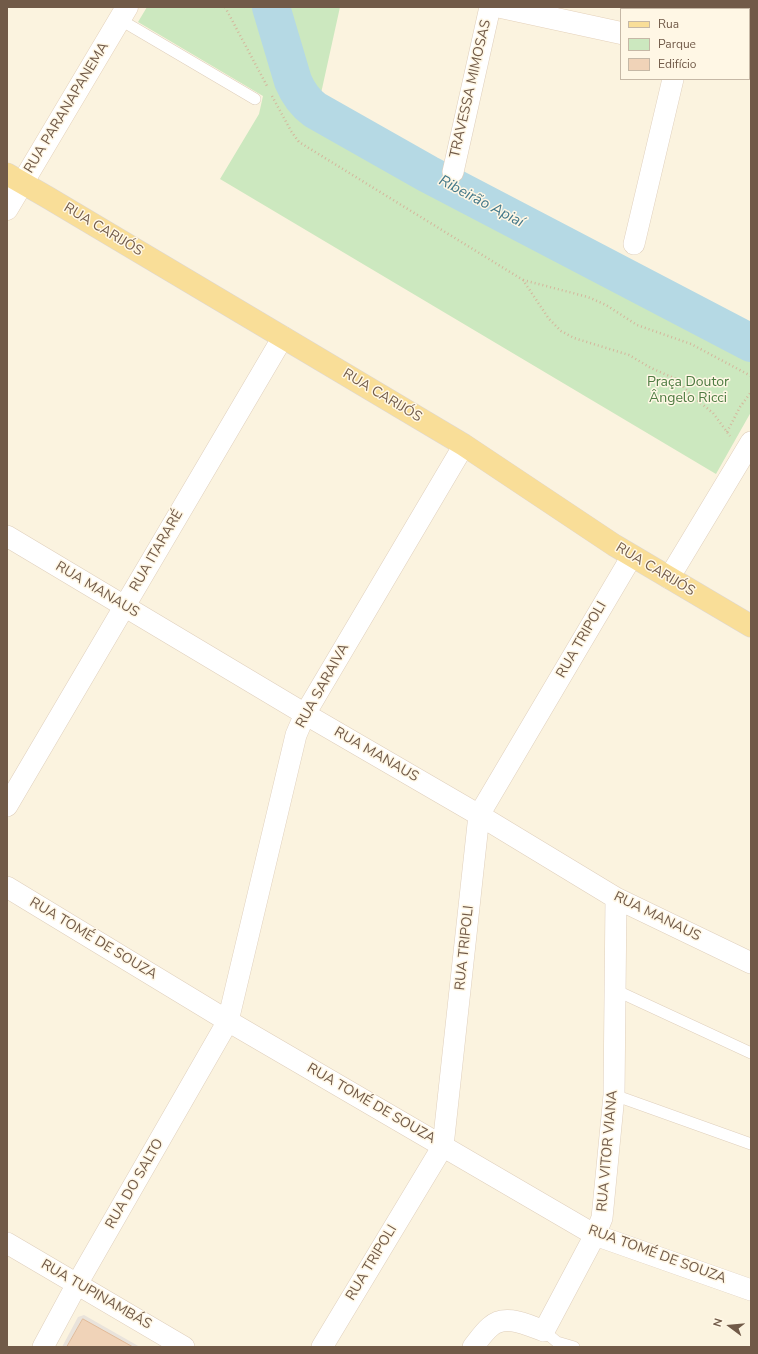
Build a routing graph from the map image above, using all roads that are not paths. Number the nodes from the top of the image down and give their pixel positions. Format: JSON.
{"nodes":[{"id":1,"x":490,"y":7,"type":"edge"},
{"id":2,"x":501,"y":7,"type":"edge"},
{"id":3,"x":123,"y":13,"type":"edge"},
{"id":4,"x":620,"y":33,"type":"edge"},
{"id":5,"x":673,"y":80,"type":"edge"},
{"id":6,"x":255,"y":99,"type":"dead end"},
{"id":7,"x":453,"y":172,"type":"dead end"},
{"id":8,"x":15,"y":179,"type":"edge"},
{"id":9,"x":7,"y":209,"type":"edge"},
{"id":10,"x":634,"y":244,"type":"dead end"},
{"id":11,"x":283,"y":337,"type":"junction"},
{"id":12,"x":464,"y":445,"type":"junction"},
{"id":13,"x":749,"y":446,"type":"edge"},
{"id":14,"x":7,"y":536,"type":"edge"},
{"id":15,"x":632,"y":556,"type":"junction"},
{"id":16,"x":669,"y":578,"type":"junction"},
{"id":17,"x":124,"y":607,"type":"junction"},
{"id":18,"x":751,"y":626,"type":"edge"},
{"id":19,"x":305,"y":714,"type":"junction"},
{"id":20,"x":7,"y":806,"type":"edge"},
{"id":21,"x":479,"y":815,"type":"junction"},
{"id":22,"x":7,"y":887,"type":"edge"},
{"id":23,"x":616,"y":898,"type":"junction"},
{"id":24,"x":751,"y":963,"type":"edge"},
{"id":25,"x":615,"y":990,"type":"junction"},
{"id":26,"x":228,"y":1021,"type":"junction"},
{"id":27,"x":751,"y":1053,"type":"edge"},
{"id":28,"x":614,"y":1095,"type":"junction"},
{"id":29,"x":751,"y":1144,"type":"edge"},
{"id":30,"x":443,"y":1146,"type":"junction"},
{"id":31,"x":595,"y":1235,"type":"junction"},
{"id":32,"x":7,"y":1243,"type":"edge"},
{"id":33,"x":77,"y":1284,"type":"junction"},
{"id":34,"x":751,"y":1290,"type":"edge"},
{"id":35,"x":544,"y":1331,"type":"junction"},
{"id":36,"x":43,"y":1347,"type":"edge"},
{"id":37,"x":184,"y":1347,"type":"edge"},
{"id":38,"x":322,"y":1347,"type":"edge"},
{"id":39,"x":473,"y":1347,"type":"edge"},
{"id":40,"x":574,"y":1347,"type":"edge"}],
"edges":[{"from":1,"to":7,"type":"street","name":"TRAVESSA MIMOSAS"},
{"from":2,"to":4,"type":"street"},
{"from":3,"to":6,"type":"lane"},
{"from":3,"to":8,"type":"street","name":"RUA PARANAPANEMA"},
{"from":5,"to":10,"type":"street"},
{"from":8,"to":9,"type":"street","name":"RUA PARANAPANEMA"},
{"from":8,"to":11,"type":"main road","name":"RUA CARIJÓS"},
{"from":11,"to":12,"type":"main road","name":"RUA CARIJÓS"},
{"from":11,"to":17,"type":"street","name":"RUA ITARARÉ"},
{"from":12,"to":15,"type":"main road","name":"RUA CARIJÓS"},
{"from":12,"to":19,"type":"street","name":"RUA SARAIVA"},
{"from":13,"to":16,"type":"street"},
{"from":14,"to":17,"type":"street","name":"RUA MANAUS"},
{"from":15,"to":16,"type":"main road","name":"RUA CARIJÓS"},
{"from":15,"to":21,"type":"street","name":"RUA TRIPOLI"},
{"from":16,"to":18,"type":"main road","name":"RUA CARIJÓS"},
{"from":17,"to":19,"type":"street","name":"RUA MANAUS"},
{"from":17,"to":20,"type":"street","name":"RUA ITARARÉ"},
{"from":19,"to":21,"type":"street","name":"RUA MANAUS"},
{"from":19,"to":26,"type":"street","name":"RUA SARAIVA"},
{"from":21,"to":23,"type":"street","name":"RUA MANAUS"},
{"from":21,"to":30,"type":"street","name":"RUA TRIPOLI"},
{"from":22,"to":26,"type":"street","name":"RUA TOMÉ DE SOUZA"},
{"from":23,"to":24,"type":"street","name":"RUA MANAUS"},
{"from":23,"to":25,"type":"street","name":"RUA VITOR VIANA"},
{"from":25,"to":27,"type":"lane"},
{"from":25,"to":28,"type":"street","name":"RUA VITOR VIANA"},
{"from":26,"to":30,"type":"street","name":"RUA TOMÉ DE SOUZA"},
{"from":26,"to":33,"type":"street","name":"RUA DO SALTO"},
{"from":28,"to":29,"type":"lane"},
{"from":28,"to":31,"type":"street","name":"RUA VITOR VIANA"},
{"from":30,"to":31,"type":"street","name":"RUA TOMÉ DE SOUZA"},
{"from":30,"to":38,"type":"street","name":"RUA TRIPOLI"},
{"from":31,"to":34,"type":"street","name":"RUA TOMÉ DE SOUZA"},
{"from":31,"to":35,"type":"street","name":"RUA VITOR VIANA"},
{"from":32,"to":33,"type":"street","name":"RUA TUPINAMBÁS"},
{"from":33,"to":36,"type":"street","name":"RUA DO SALTO"},
{"from":33,"to":37,"type":"street","name":"RUA TUPINAMBÁS"},
{"from":35,"to":39,"type":"street"},
{"from":35,"to":40,"type":"lane"}]}
